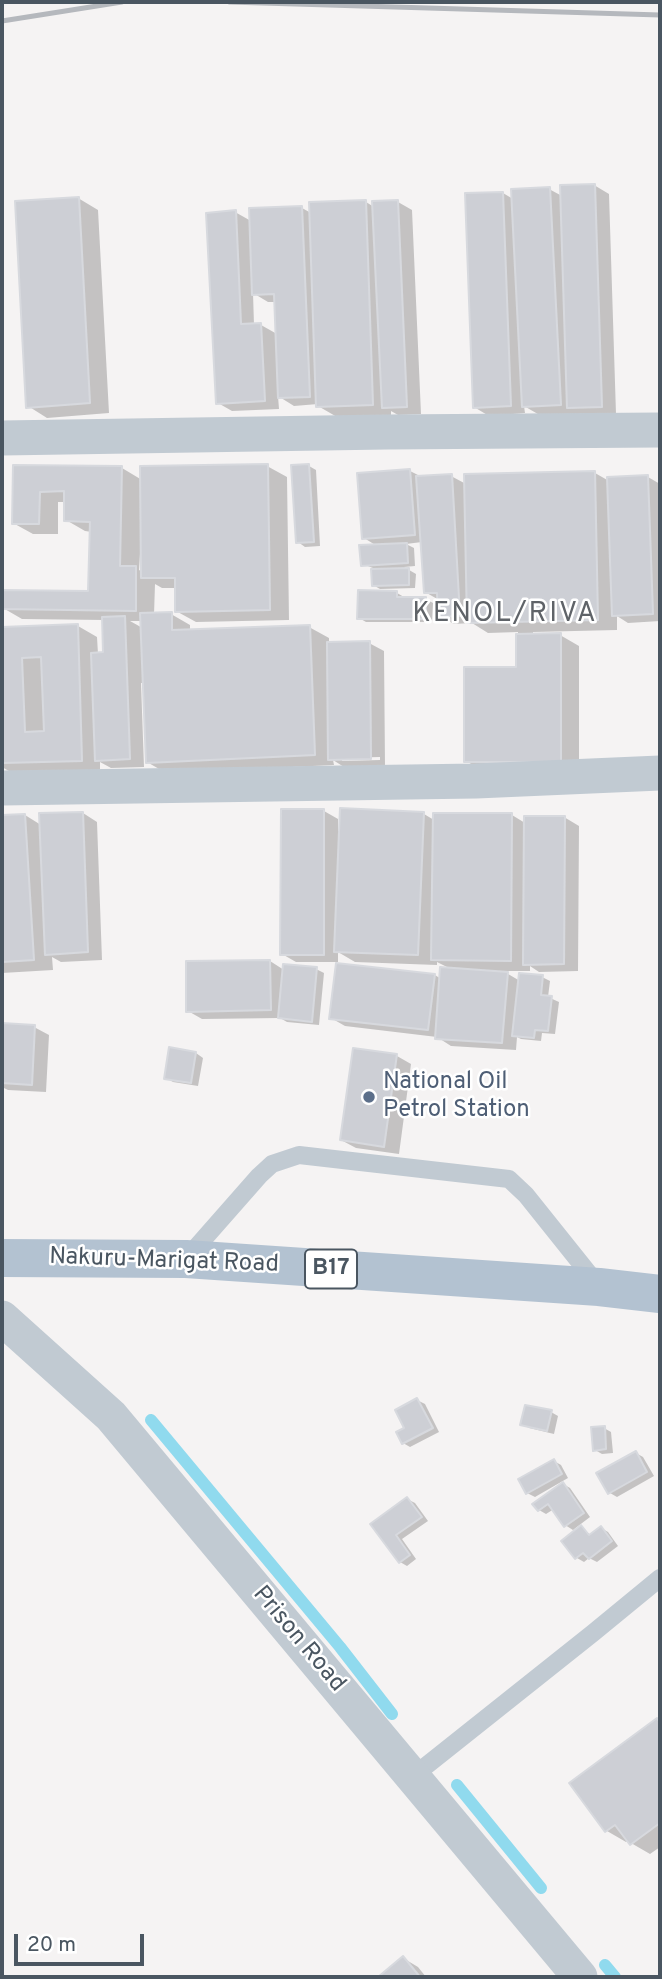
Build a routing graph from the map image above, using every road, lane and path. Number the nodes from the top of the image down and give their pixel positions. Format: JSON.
{"nodes":[{"id":1,"x":660,"y":430,"type":"edge"},
{"id":2,"x":2,"y":438,"type":"edge"},
{"id":3,"x":660,"y":773,"type":"edge"},
{"id":4,"x":2,"y":788,"type":"edge"},
{"id":5,"x":2,"y":1258,"type":"edge"},
{"id":6,"x":186,"y":1259,"type":"junction"},
{"id":7,"x":599,"y":1287,"type":"junction"},
{"id":8,"x":660,"y":1294,"type":"edge"},
{"id":9,"x":2,"y":1318,"type":"edge"},
{"id":10,"x":660,"y":1578,"type":"edge"},
{"id":11,"x":412,"y":1777,"type":"junction"},
{"id":12,"x":580,"y":1977,"type":"edge"}],
"edges":[{"from":1,"to":2,"type":"street"},
{"from":3,"to":4,"type":"street"},
{"from":5,"to":6,"type":"main road","name":"Nakuru-Marigat Road","number":"B17"},
{"from":6,"to":7,"type":"main road","name":"Nakuru-Marigat Road","number":"B17"},
{"from":6,"to":7,"type":"lane"},
{"from":7,"to":8,"type":"main road","name":"Nakuru-Marigat Road","number":"B17"},
{"from":9,"to":11,"type":"street","name":"Prison Road"},
{"from":10,"to":11,"type":"lane"},
{"from":11,"to":12,"type":"street","name":"Prison Road"}]}
